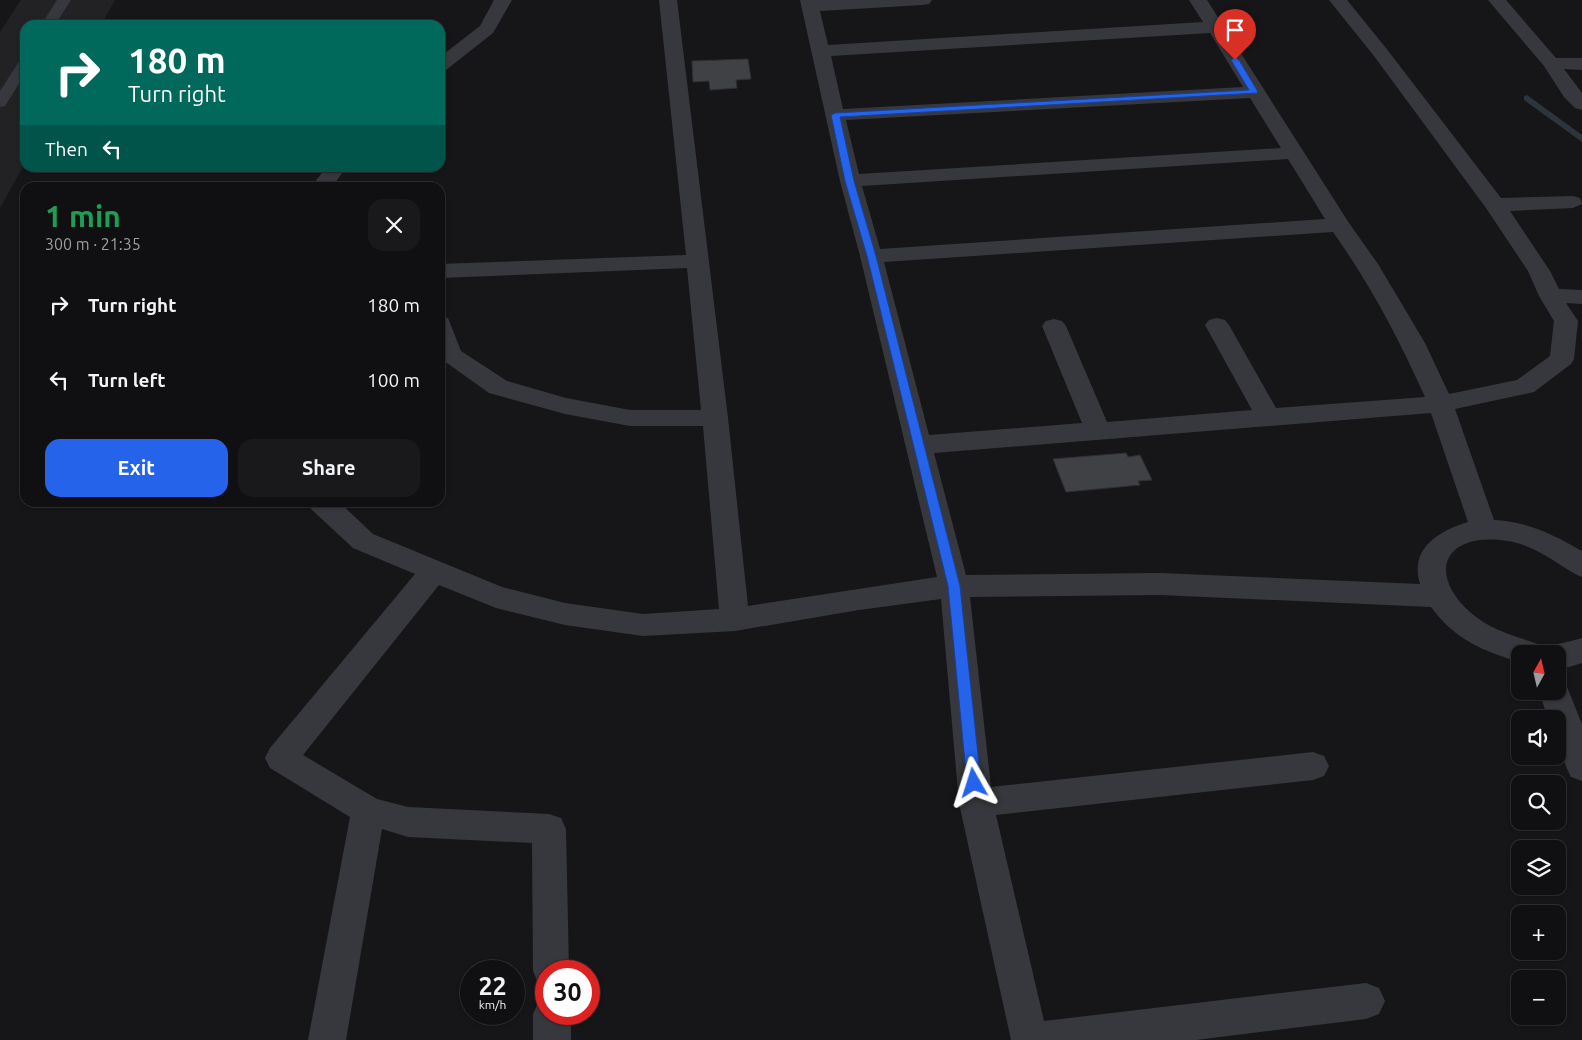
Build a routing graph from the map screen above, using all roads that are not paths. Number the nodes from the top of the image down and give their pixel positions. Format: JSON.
{"nodes":[{"id":1,"x":64,"y":0,"type":"edge"},
{"id":2,"x":502,"y":0,"type":"edge"},
{"id":3,"x":668,"y":0,"type":"edge"},
{"id":4,"x":923,"y":0,"type":"edge"},
{"id":5,"x":1198,"y":0,"type":"edge"},
{"id":6,"x":1338,"y":0,"type":"edge"},
{"id":7,"x":1497,"y":0,"type":"edge"},
{"id":8,"x":809,"y":3,"type":"edge"},
{"id":9,"x":51,"y":20,"type":"edge"},
{"id":10,"x":1216,"y":27,"type":"junction"},
{"id":11,"x":820,"y":52,"type":"junction"},
{"id":12,"x":445,"y":62,"type":"edge"},
{"id":13,"x":1551,"y":63,"type":"junction"},
{"id":14,"x":1582,"y":64,"type":"edge"},
{"id":15,"x":20,"y":71,"type":"edge"},
{"id":16,"x":1254,"y":92,"type":"junction"},
{"id":17,"x":0,"y":103,"type":"edge"},
{"id":18,"x":1582,"y":104,"type":"edge"},
{"id":19,"x":835,"y":115,"type":"junction"},
{"id":20,"x":1294,"y":154,"type":"junction"},
{"id":21,"x":333,"y":172,"type":"edge"},
{"id":22,"x":850,"y":181,"type":"junction"},
{"id":23,"x":325,"y":182,"type":"edge"},
{"id":24,"x":1573,"y":202,"type":"dead end"},
{"id":25,"x":1495,"y":204,"type":"junction"},
{"id":26,"x":1340,"y":225,"type":"junction"},
{"id":27,"x":872,"y":256,"type":"junction"},
{"id":28,"x":698,"y":261,"type":"junction"},
{"id":29,"x":445,"y":271,"type":"edge"},
{"id":30,"x":1550,"y":296,"type":"junction"},
{"id":31,"x":1582,"y":297,"type":"edge"},
{"id":32,"x":1217,"y":325,"type":"dead end"},
{"id":33,"x":1054,"y":326,"type":"dead end"},
{"id":34,"x":445,"y":340,"type":"edge"},
{"id":35,"x":1441,"y":404,"type":"junction"},
{"id":36,"x":715,"y":418,"type":"junction"},
{"id":37,"x":1269,"y":418,"type":"junction"},
{"id":38,"x":1098,"y":430,"type":"junction"},
{"id":39,"x":918,"y":445,"type":"junction"},
{"id":40,"x":327,"y":507,"type":"edge"},
{"id":41,"x":1484,"y":530,"type":"junction"},
{"id":42,"x":1582,"y":566,"type":"edge"},
{"id":43,"x":434,"y":571,"type":"junction"},
{"id":44,"x":954,"y":586,"type":"junction"},
{"id":45,"x":1439,"y":596,"type":"junction"},
{"id":46,"x":735,"y":620,"type":"junction"},
{"id":47,"x":1511,"y":649,"type":"edge"},
{"id":48,"x":1582,"y":650,"type":"edge"},
{"id":49,"x":1566,"y":655,"type":"edge"},
{"id":50,"x":1557,"y":700,"type":"edge"},
{"id":51,"x":1313,"y":766,"type":"dead end"},
{"id":52,"x":1582,"y":767,"type":"edge"},
{"id":53,"x":976,"y":803,"type":"junction"},
{"id":54,"x":368,"y":811,"type":"junction"},
{"id":55,"x":551,"y":960,"type":"edge"},
{"id":56,"x":1366,"y":1001,"type":"dead end"},
{"id":57,"x":552,"y":1025,"type":"edge"},
{"id":58,"x":327,"y":1040,"type":"edge"},
{"id":59,"x":552,"y":1040,"type":"edge"},
{"id":60,"x":1030,"y":1040,"type":"edge"},
{"id":61,"x":1042,"y":1040,"type":"edge"}],
"edges":[{"from":1,"to":9,"type":"lane"},
{"from":2,"to":12,"type":"street"},
{"from":3,"to":28,"type":"street"},
{"from":4,"to":8,"type":"street"},
{"from":5,"to":10,"type":"street"},
{"from":6,"to":25,"type":"street"},
{"from":7,"to":13,"type":"street"},
{"from":8,"to":11,"type":"street"},
{"from":10,"to":11,"type":"street"},
{"from":10,"to":16,"type":"street"},
{"from":11,"to":19,"type":"street"},
{"from":13,"to":14,"type":"street"},
{"from":13,"to":18,"type":"street"},
{"from":15,"to":17,"type":"lane"},
{"from":16,"to":19,"type":"street"},
{"from":16,"to":20,"type":"street"},
{"from":19,"to":22,"type":"street"},
{"from":20,"to":22,"type":"street"},
{"from":20,"to":26,"type":"street"},
{"from":21,"to":23,"type":"street"},
{"from":22,"to":27,"type":"street"},
{"from":24,"to":25,"type":"street"},
{"from":25,"to":30,"type":"street"},
{"from":26,"to":27,"type":"street"},
{"from":26,"to":35,"type":"street"},
{"from":27,"to":39,"type":"street"},
{"from":28,"to":29,"type":"street"},
{"from":28,"to":36,"type":"street"},
{"from":30,"to":31,"type":"street"},
{"from":30,"to":35,"type":"street"},
{"from":32,"to":37,"type":"street"},
{"from":33,"to":38,"type":"street"},
{"from":34,"to":36,"type":"street"},
{"from":35,"to":37,"type":"street"},
{"from":35,"to":41,"type":"street"},
{"from":36,"to":46,"type":"street"},
{"from":37,"to":38,"type":"street"},
{"from":38,"to":39,"type":"street"},
{"from":39,"to":44,"type":"street"},
{"from":40,"to":43,"type":"street"},
{"from":41,"to":42,"type":"street"},
{"from":41,"to":45,"type":"street"},
{"from":43,"to":46,"type":"street"},
{"from":43,"to":54,"type":"street"},
{"from":44,"to":45,"type":"street"},
{"from":44,"to":46,"type":"street"},
{"from":44,"to":53,"type":"street"},
{"from":45,"to":47,"type":"street"},
{"from":48,"to":49,"type":"street"},
{"from":50,"to":52,"type":"street"},
{"from":51,"to":53,"type":"street"},
{"from":53,"to":60,"type":"street"},
{"from":54,"to":55,"type":"street"},
{"from":54,"to":58,"type":"street"},
{"from":56,"to":61,"type":"street"},
{"from":57,"to":59,"type":"street"}]}
